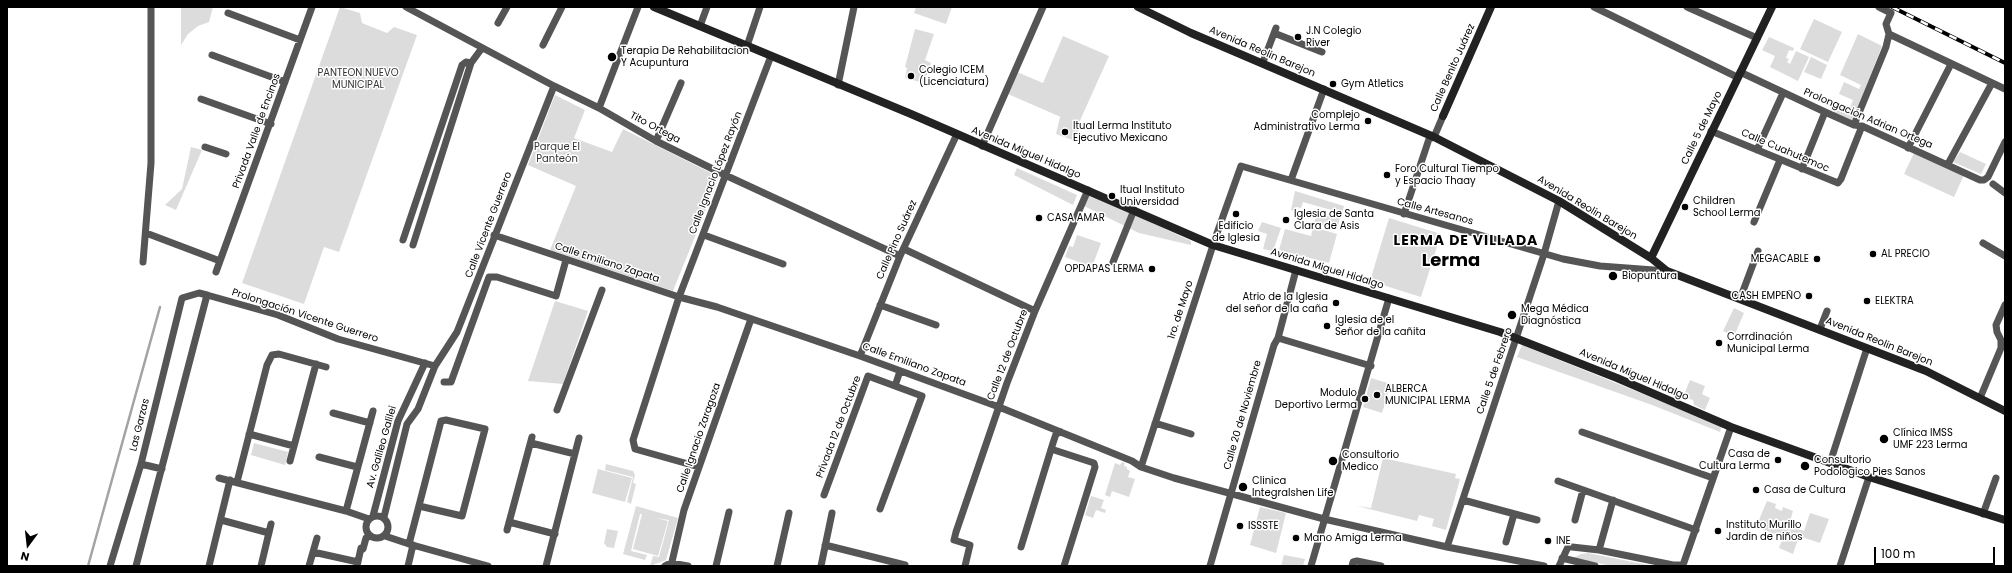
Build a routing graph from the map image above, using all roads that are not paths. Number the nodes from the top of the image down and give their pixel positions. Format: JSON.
{"nodes":[{"id":1,"x":151,"y":7,"type":"edge"},
{"id":2,"x":312,"y":7,"type":"edge"},
{"id":3,"x":406,"y":7,"type":"edge"},
{"id":4,"x":507,"y":7,"type":"edge"},
{"id":5,"x":562,"y":7,"type":"edge"},
{"id":6,"x":638,"y":7,"type":"edge"},
{"id":7,"x":654,"y":7,"type":"edge"},
{"id":8,"x":707,"y":7,"type":"edge"},
{"id":9,"x":760,"y":7,"type":"edge"},
{"id":10,"x":854,"y":7,"type":"edge"},
{"id":11,"x":1043,"y":7,"type":"edge"},
{"id":12,"x":1138,"y":7,"type":"edge"},
{"id":13,"x":1491,"y":7,"type":"edge"},
{"id":14,"x":1594,"y":7,"type":"edge"},
{"id":15,"x":1687,"y":7,"type":"edge"},
{"id":16,"x":1772,"y":7,"type":"edge"},
{"id":17,"x":1879,"y":7,"type":"edge"},
{"id":18,"x":228,"y":13,"type":"dead end"},
{"id":19,"x":498,"y":23,"type":"dead end"},
{"id":20,"x":700,"y":26,"type":"junction"},
{"id":21,"x":1889,"y":34,"type":"junction"},
{"id":22,"x":1757,"y":38,"type":"junction"},
{"id":23,"x":300,"y":40,"type":"junction"},
{"id":24,"x":543,"y":44,"type":"dead end"},
{"id":25,"x":747,"y":46,"type":"junction"},
{"id":26,"x":482,"y":48,"type":"junction"},
{"id":27,"x":1322,"y":52,"type":"dead end"},
{"id":28,"x":212,"y":55,"type":"dead end"},
{"id":29,"x":771,"y":56,"type":"junction"},
{"id":30,"x":1263,"y":62,"type":"junction"},
{"id":31,"x":471,"y":63,"type":"junction"},
{"id":32,"x":1951,"y":64,"type":"junction"},
{"id":33,"x":1738,"y":75,"type":"junction"},
{"id":34,"x":285,"y":82,"type":"junction"},
{"id":35,"x":1992,"y":83,"type":"junction"},
{"id":36,"x":681,"y":84,"type":"dead end"},
{"id":37,"x":838,"y":84,"type":"junction"},
{"id":38,"x":554,"y":86,"type":"junction"},
{"id":39,"x":1324,"y":89,"type":"junction"},
{"id":40,"x":2005,"y":89,"type":"edge"},
{"id":41,"x":1783,"y":93,"type":"junction"},
{"id":42,"x":201,"y":100,"type":"dead end"},
{"id":43,"x":599,"y":108,"type":"junction"},
{"id":44,"x":1825,"y":112,"type":"junction"},
{"id":45,"x":1443,"y":116,"type":"joint"},
{"id":46,"x":271,"y":124,"type":"junction"},
{"id":47,"x":1854,"y":125,"type":"junction"},
{"id":48,"x":1862,"y":126,"type":"junction"},
{"id":49,"x":1711,"y":130,"type":"junction"},
{"id":50,"x":957,"y":134,"type":"junction"},
{"id":51,"x":1434,"y":137,"type":"junction"},
{"id":52,"x":656,"y":141,"type":"junction"},
{"id":53,"x":2005,"y":142,"type":"edge"},
{"id":54,"x":982,"y":146,"type":"junction"},
{"id":55,"x":205,"y":147,"type":"dead end"},
{"id":56,"x":1908,"y":148,"type":"junction"},
{"id":57,"x":1757,"y":150,"type":"junction"},
{"id":58,"x":226,"y":154,"type":"dead end"},
{"id":59,"x":1780,"y":160,"type":"junction"},
{"id":60,"x":1948,"y":164,"type":"junction"},
{"id":61,"x":1246,"y":167,"type":"joint"},
{"id":62,"x":1802,"y":169,"type":"junction"},
{"id":63,"x":725,"y":175,"type":"junction"},
{"id":64,"x":1291,"y":180,"type":"junction"},
{"id":65,"x":1992,"y":184,"type":"dead end"},
{"id":66,"x":1088,"y":190,"type":"junction"},
{"id":67,"x":2005,"y":193,"type":"edge"},
{"id":68,"x":1559,"y":201,"type":"junction"},
{"id":69,"x":1134,"y":210,"type":"junction"},
{"id":70,"x":1404,"y":214,"type":"junction"},
{"id":71,"x":1754,"y":222,"type":"dead end"},
{"id":72,"x":146,"y":233,"type":"junction"},
{"id":73,"x":494,"y":235,"type":"junction"},
{"id":74,"x":704,"y":235,"type":"junction"},
{"id":75,"x":403,"y":240,"type":"dead end"},
{"id":76,"x":1983,"y":243,"type":"dead end"},
{"id":77,"x":413,"y":245,"type":"dead end"},
{"id":78,"x":1213,"y":245,"type":"junction"},
{"id":79,"x":1758,"y":251,"type":"dead end"},
{"id":80,"x":902,"y":252,"type":"junction"},
{"id":81,"x":1544,"y":254,"type":"junction"},
{"id":82,"x":2005,"y":256,"type":"edge"},
{"id":83,"x":1651,"y":258,"type":"junction"},
{"id":84,"x":566,"y":260,"type":"junction"},
{"id":85,"x":220,"y":261,"type":"junction"},
{"id":86,"x":143,"y":262,"type":"dead end"},
{"id":87,"x":1113,"y":262,"type":"dead end"},
{"id":88,"x":783,"y":264,"type":"dead end"},
{"id":89,"x":1296,"y":270,"type":"junction"},
{"id":90,"x":1667,"y":271,"type":"junction"},
{"id":91,"x":216,"y":272,"type":"dead end"},
{"id":92,"x":602,"y":290,"type":"dead end"},
{"id":93,"x":192,"y":294,"type":"joint"},
{"id":94,"x":207,"y":294,"type":"junction"},
{"id":95,"x":679,"y":297,"type":"junction"},
{"id":96,"x":1389,"y":298,"type":"junction"},
{"id":97,"x":1740,"y":299,"type":"junction"},
{"id":98,"x":880,"y":305,"type":"junction"},
{"id":99,"x":2005,"y":305,"type":"edge"},
{"id":100,"x":1035,"y":311,"type":"junction"},
{"id":101,"x":1827,"y":311,"type":"dead end"},
{"id":102,"x":752,"y":319,"type":"junction"},
{"id":103,"x":936,"y":325,"type":"dead end"},
{"id":104,"x":1820,"y":329,"type":"junction"},
{"id":105,"x":1278,"y":338,"type":"junction"},
{"id":106,"x":1517,"y":338,"type":"junction"},
{"id":107,"x":1867,"y":348,"type":"junction"},
{"id":108,"x":860,"y":356,"type":"junction"},
{"id":109,"x":425,"y":363,"type":"junction"},
{"id":110,"x":316,"y":364,"type":"junction"},
{"id":111,"x":435,"y":366,"type":"junction"},
{"id":112,"x":1371,"y":366,"type":"junction"},
{"id":113,"x":326,"y":367,"type":"dead end"},
{"id":114,"x":900,"y":371,"type":"junction"},
{"id":115,"x":444,"y":382,"type":"dead end"},
{"id":116,"x":895,"y":386,"type":"junction"},
{"id":117,"x":408,"y":396,"type":"junction"},
{"id":118,"x":1980,"y":398,"type":"junction"},
{"id":119,"x":420,"y":401,"type":"junction"},
{"id":120,"x":999,"y":407,"type":"junction"},
{"id":121,"x":557,"y":410,"type":"dead end"},
{"id":122,"x":373,"y":411,"type":"dead end"},
{"id":123,"x":2005,"y":411,"type":"edge"},
{"id":124,"x":333,"y":413,"type":"dead end"},
{"id":125,"x":398,"y":421,"type":"junction"},
{"id":126,"x":370,"y":423,"type":"junction"},
{"id":127,"x":1155,"y":423,"type":"junction"},
{"id":128,"x":407,"y":424,"type":"junction"},
{"id":129,"x":1731,"y":427,"type":"junction"},
{"id":130,"x":1061,"y":432,"type":"junction"},
{"id":131,"x":1582,"y":432,"type":"dead end"},
{"id":132,"x":249,"y":434,"type":"junction"},
{"id":133,"x":1191,"y":434,"type":"dead end"},
{"id":134,"x":579,"y":438,"type":"dead end"},
{"id":135,"x":294,"y":446,"type":"junction"},
{"id":136,"x":1051,"y":449,"type":"junction"},
{"id":137,"x":575,"y":454,"type":"junction"},
{"id":138,"x":319,"y":457,"type":"dead end"},
{"id":139,"x":290,"y":461,"type":"dead end"},
{"id":140,"x":1830,"y":463,"type":"junction"},
{"id":141,"x":141,"y":464,"type":"junction"},
{"id":142,"x":357,"y":467,"type":"junction"},
{"id":143,"x":699,"y":467,"type":"junction"},
{"id":144,"x":1140,"y":467,"type":"junction"},
{"id":145,"x":162,"y":469,"type":"junction"},
{"id":146,"x":1869,"y":477,"type":"junction"},
{"id":147,"x":219,"y":478,"type":"dead end"},
{"id":148,"x":1713,"y":478,"type":"junction"},
{"id":149,"x":1996,"y":478,"type":"dead end"},
{"id":150,"x":234,"y":481,"type":"junction"},
{"id":151,"x":1558,"y":481,"type":"dead end"},
{"id":152,"x":1583,"y":490,"type":"junction"},
{"id":153,"x":824,"y":495,"type":"dead end"},
{"id":154,"x":1230,"y":495,"type":"junction"},
{"id":155,"x":1463,"y":500,"type":"junction"},
{"id":156,"x":1613,"y":500,"type":"junction"},
{"id":157,"x":419,"y":506,"type":"junction"},
{"id":158,"x":880,"y":510,"type":"dead end"},
{"id":159,"x":346,"y":511,"type":"junction"},
{"id":160,"x":729,"y":512,"type":"dead end"},
{"id":161,"x":789,"y":513,"type":"dead end"},
{"id":162,"x":832,"y":513,"type":"dead end"},
{"id":163,"x":1514,"y":514,"type":"junction"},
{"id":164,"x":1983,"y":514,"type":"junction"},
{"id":165,"x":371,"y":517,"type":"junction"},
{"id":166,"x":384,"y":517,"type":"junction"},
{"id":167,"x":1324,"y":519,"type":"junction"},
{"id":168,"x":221,"y":520,"type":"junction"},
{"id":169,"x":1537,"y":520,"type":"dead end"},
{"id":170,"x":1575,"y":520,"type":"dead end"},
{"id":171,"x":2005,"y":520,"type":"edge"},
{"id":172,"x":509,"y":522,"type":"junction"},
{"id":173,"x":271,"y":524,"type":"dead end"},
{"id":174,"x":507,"y":530,"type":"dead end"},
{"id":175,"x":1696,"y":530,"type":"junction"},
{"id":176,"x":269,"y":532,"type":"junction"},
{"id":177,"x":555,"y":534,"type":"junction"},
{"id":178,"x":370,"y":536,"type":"junction"},
{"id":179,"x":385,"y":536,"type":"junction"},
{"id":180,"x":317,"y":538,"type":"dead end"},
{"id":181,"x":1506,"y":542,"type":"dead end"},
{"id":182,"x":411,"y":545,"type":"junction"},
{"id":183,"x":825,"y":545,"type":"junction"},
{"id":184,"x":1021,"y":547,"type":"dead end"},
{"id":185,"x":1447,"y":547,"type":"junction"},
{"id":186,"x":1599,"y":550,"type":"junction"},
{"id":187,"x":313,"y":552,"type":"junction"},
{"id":188,"x":1562,"y":558,"type":"junction"},
{"id":189,"x":461,"y":562,"type":"edge"},
{"id":190,"x":357,"y":564,"type":"edge"},
{"id":191,"x":669,"y":565,"type":"edge"},
{"id":192,"x":905,"y":565,"type":"dead end"},
{"id":193,"x":110,"y":566,"type":"edge"},
{"id":194,"x":136,"y":566,"type":"edge"},
{"id":195,"x":209,"y":566,"type":"edge"},
{"id":196,"x":261,"y":566,"type":"edge"},
{"id":197,"x":310,"y":566,"type":"edge"},
{"id":198,"x":408,"y":566,"type":"edge"},
{"id":199,"x":488,"y":566,"type":"edge"},
{"id":200,"x":546,"y":566,"type":"edge"},
{"id":201,"x":688,"y":566,"type":"edge"},
{"id":202,"x":716,"y":566,"type":"edge"},
{"id":203,"x":777,"y":566,"type":"edge"},
{"id":204,"x":821,"y":566,"type":"edge"},
{"id":205,"x":965,"y":566,"type":"edge"},
{"id":206,"x":1064,"y":566,"type":"edge"},
{"id":207,"x":1210,"y":566,"type":"edge"},
{"id":208,"x":1311,"y":566,"type":"edge"},
{"id":209,"x":1352,"y":566,"type":"edge"},
{"id":210,"x":1381,"y":566,"type":"edge"},
{"id":211,"x":1544,"y":566,"type":"edge"},
{"id":212,"x":1559,"y":566,"type":"edge"},
{"id":213,"x":1595,"y":566,"type":"edge"},
{"id":214,"x":1840,"y":566,"type":"edge"}],
"edges":[{"from":1,"to":72,"type":"street"},
{"from":2,"to":23,"type":"street","name":"Privada Valle de Encinos"},
{"from":3,"to":26,"type":"street","name":"Tito Ortega"},
{"from":4,"to":19,"type":"street"},
{"from":5,"to":24,"type":"street"},
{"from":6,"to":43,"type":"street"},
{"from":7,"to":20,"type":"main road","name":"Avenida Miguel Hidalgo"},
{"from":8,"to":20,"type":"street"},
{"from":9,"to":25,"type":"street"},
{"from":10,"to":37,"type":"street"},
{"from":11,"to":54,"type":"street"},
{"from":12,"to":30,"type":"main road","name":"Avenida Reolin Barejon"},
{"from":13,"to":45,"type":"main road","name":"Calle Benito Juárez"},
{"from":14,"to":33,"type":"street","name":"Prolongación Adrian Ortega"},
{"from":15,"to":22,"type":"street"},
{"from":16,"to":22,"type":"main road","name":"Calle 5 de Mayo"},
{"from":17,"to":21,"type":"street"},
{"from":18,"to":23,"type":"street"},
{"from":20,"to":25,"type":"main road","name":"Avenida Miguel Hidalgo"},
{"from":21,"to":32,"type":"street"},
{"from":21,"to":47,"type":"street"},
{"from":22,"to":33,"type":"main road","name":"Calle 5 de Mayo"},
{"from":23,"to":34,"type":"street","name":"Privada Valle de Encinos"},
{"from":25,"to":29,"type":"main road","name":"Avenida Miguel Hidalgo"},
{"from":26,"to":31,"type":"street"},
{"from":26,"to":38,"type":"street","name":"Tito Ortega"},
{"from":27,"to":30,"type":"street"},
{"from":28,"to":34,"type":"street"},
{"from":29,"to":37,"type":"main road","name":"Avenida Miguel Hidalgo"},
{"from":29,"to":63,"type":"street","name":"Calle Ignacio López Rayón"},
{"from":30,"to":39,"type":"main road","name":"Avenida Reolin Barejon"},
{"from":31,"to":75,"type":"street"},
{"from":31,"to":77,"type":"street"},
{"from":32,"to":35,"type":"street"},
{"from":32,"to":56,"type":"street"},
{"from":33,"to":41,"type":"street","name":"Prolongación Adrian Ortega"},
{"from":33,"to":49,"type":"main road","name":"Calle 5 de Mayo"},
{"from":34,"to":46,"type":"street","name":"Privada Valle de Encinos"},
{"from":35,"to":40,"type":"street"},
{"from":35,"to":60,"type":"street"},
{"from":36,"to":52,"type":"street"},
{"from":37,"to":50,"type":"main road","name":"Avenida Miguel Hidalgo"},
{"from":38,"to":43,"type":"street","name":"Tito Ortega"},
{"from":38,"to":73,"type":"street","name":"Calle Vicente Guerrero"},
{"from":39,"to":51,"type":"main road","name":"Avenida Reolin Barejon"},
{"from":39,"to":64,"type":"street"},
{"from":41,"to":44,"type":"street","name":"Prolongación Adrian Ortega"},
{"from":41,"to":57,"type":"street"},
{"from":42,"to":46,"type":"street"},
{"from":43,"to":52,"type":"street","name":"Tito Ortega"},
{"from":44,"to":47,"type":"street","name":"Prolongación Adrian Ortega"},
{"from":44,"to":62,"type":"street"},
{"from":45,"to":51,"type":"street","name":"Calle Benito Juárez"},
{"from":46,"to":85,"type":"street","name":"Privada Valle de Encinos"},
{"from":47,"to":48,"type":"street","name":"Prolongación Adrian Ortega"},
{"from":48,"to":56,"type":"street","name":"Prolongación Adrian Ortega"},
{"from":48,"to":62,"type":"street","name":"Calle Cuahutemoc"},
{"from":49,"to":57,"type":"street","name":"Calle Cuahutemoc"},
{"from":49,"to":83,"type":"main road","name":"Calle 5 de Mayo"},
{"from":50,"to":54,"type":"main road","name":"Avenida Miguel Hidalgo"},
{"from":50,"to":80,"type":"street","name":"Calle Pino Suárez"},
{"from":51,"to":68,"type":"main road","name":"Avenida Reolin Barejon"},
{"from":51,"to":70,"type":"street","name":"Calle Benito Juárez"},
{"from":52,"to":63,"type":"street","name":"Tito Ortega"},
{"from":53,"to":60,"type":"street","name":"Prolongación Adrian Ortega"},
{"from":54,"to":66,"type":"main road","name":"Avenida Miguel Hidalgo"},
{"from":55,"to":58,"type":"street"},
{"from":56,"to":60,"type":"street","name":"Prolongación Adrian Ortega"},
{"from":57,"to":59,"type":"street","name":"Calle Cuahutemoc"},
{"from":59,"to":62,"type":"street","name":"Calle Cuahutemoc"},
{"from":59,"to":71,"type":"street"},
{"from":61,"to":64,"type":"street","name":"Calle Artesanos"},
{"from":61,"to":78,"type":"street","name":"1ro. de Mayo"},
{"from":63,"to":74,"type":"street","name":"Calle Ignacio López Rayón"},
{"from":63,"to":80,"type":"street","name":"Tito Ortega"},
{"from":64,"to":70,"type":"street","name":"Calle Artesanos"},
{"from":65,"to":67,"type":"street"},
{"from":66,"to":69,"type":"main road","name":"Avenida Miguel Hidalgo"},
{"from":66,"to":100,"type":"street","name":"Calle 12 de Octubre"},
{"from":68,"to":81,"type":"street","name":"Calle 5 de Febrero"},
{"from":68,"to":83,"type":"main road","name":"Avenida Reolin Barejon"},
{"from":69,"to":78,"type":"main road","name":"Avenida Miguel Hidalgo"},
{"from":69,"to":87,"type":"street"},
{"from":70,"to":81,"type":"street","name":"Calle Artesanos"},
{"from":72,"to":85,"type":"street"},
{"from":72,"to":86,"type":"street"},
{"from":73,"to":84,"type":"street","name":"Calle Emiliano Zapata"},
{"from":73,"to":111,"type":"street","name":"Calle Vicente Guerrero"},
{"from":74,"to":88,"type":"street"},
{"from":74,"to":95,"type":"street","name":"Calle Ignacio López Rayón"},
{"from":76,"to":82,"type":"street"},
{"from":78,"to":89,"type":"main road","name":"Avenida Miguel Hidalgo"},
{"from":78,"to":127,"type":"street","name":"1ro. de Mayo"},
{"from":79,"to":97,"type":"street"},
{"from":80,"to":98,"type":"street","name":"Calle Pino Suárez"},
{"from":80,"to":100,"type":"street","name":"Tito Ortega"},
{"from":81,"to":90,"type":"street","name":"Calle Artesanos"},
{"from":81,"to":106,"type":"street","name":"Calle 5 de Febrero"},
{"from":83,"to":90,"type":"main road","name":"Avenida Reolin Barejon"},
{"from":84,"to":95,"type":"street","name":"Calle Emiliano Zapata"},
{"from":84,"to":115,"type":"street"},
{"from":85,"to":91,"type":"street","name":"Privada Valle de Encinos"},
{"from":89,"to":96,"type":"main road","name":"Avenida Miguel Hidalgo"},
{"from":89,"to":105,"type":"street","name":"Calle 20 de Noviembre"},
{"from":90,"to":97,"type":"main road","name":"Avenida Reolin Barejon"},
{"from":92,"to":121,"type":"street"},
{"from":93,"to":94,"type":"street","name":"Prolongación Vicente Guerrero"},
{"from":93,"to":141,"type":"street","name":"Las Garzas"},
{"from":94,"to":109,"type":"street","name":"Prolongación Vicente Guerrero"},
{"from":94,"to":145,"type":"street"},
{"from":95,"to":102,"type":"street","name":"Calle Emiliano Zapata"},
{"from":95,"to":143,"type":"street","name":"Calle Ignacio López Rayón"},
{"from":96,"to":106,"type":"main road","name":"Avenida Miguel Hidalgo"},
{"from":96,"to":112,"type":"street"},
{"from":97,"to":104,"type":"main road","name":"Avenida Reolin Barejon"},
{"from":98,"to":103,"type":"street"},
{"from":98,"to":108,"type":"street","name":"Calle Pino Suárez"},
{"from":99,"to":118,"type":"street"},
{"from":100,"to":120,"type":"street","name":"Calle 12 de Octubre"},
{"from":101,"to":104,"type":"street"},
{"from":102,"to":108,"type":"street","name":"Calle Emiliano Zapata"},
{"from":102,"to":143,"type":"street","name":"Calle Ignacio Zaragoza"},
{"from":104,"to":107,"type":"main road","name":"Avenida Reolin Barejon"},
{"from":105,"to":112,"type":"street"},
{"from":105,"to":154,"type":"street","name":"Calle 20 de Noviembre"},
{"from":106,"to":129,"type":"main road","name":"Avenida Miguel Hidalgo"},
{"from":106,"to":155,"type":"street","name":"Calle 5 de Febrero"},
{"from":107,"to":118,"type":"main road","name":"Avenida Reolin Barejon"},
{"from":107,"to":140,"type":"street"},
{"from":108,"to":114,"type":"street","name":"Calle Emiliano Zapata"},
{"from":109,"to":111,"type":"street","name":"Prolongación Vicente Guerrero"},
{"from":109,"to":117,"type":"street","name":"Av. Galileo Galilei"},
{"from":110,"to":113,"type":"street"},
{"from":110,"to":132,"type":"street"},
{"from":110,"to":135,"type":"street"},
{"from":111,"to":119,"type":"street","name":"Calle Vicente Guerrero"},
{"from":112,"to":167,"type":"street"},
{"from":114,"to":116,"type":"street"},
{"from":114,"to":120,"type":"street","name":"Calle Emiliano Zapata"},
{"from":116,"to":153,"type":"street","name":"Privada 12 de Octubre"},
{"from":116,"to":158,"type":"street","name":"Privada 12 de Octubre"},
{"from":117,"to":119,"type":"street"},
{"from":117,"to":125,"type":"street","name":"Av. Galileo Galilei"},
{"from":118,"to":123,"type":"main road","name":"Avenida Reolin Barejon"},
{"from":119,"to":128,"type":"street","name":"Calle Vicente Guerrero"},
{"from":120,"to":130,"type":"street","name":"Calle Emiliano Zapata"},
{"from":120,"to":205,"type":"street","name":"Calle 12 de Octubre"},
{"from":122,"to":126,"type":"street"},
{"from":124,"to":126,"type":"street"},
{"from":125,"to":128,"type":"street"},
{"from":125,"to":165,"type":"street","name":"Av. Galileo Galilei"},
{"from":126,"to":142,"type":"street"},
{"from":127,"to":133,"type":"street"},
{"from":127,"to":144,"type":"street","name":"1ro. de Mayo"},
{"from":128,"to":166,"type":"street","name":"Calle Vicente Guerrero"},
{"from":129,"to":140,"type":"main road","name":"Avenida Miguel Hidalgo"},
{"from":129,"to":148,"type":"street"},
{"from":130,"to":136,"type":"street"},
{"from":130,"to":144,"type":"street","name":"Calle Emiliano Zapata"},
{"from":131,"to":148,"type":"street"},
{"from":132,"to":135,"type":"street"},
{"from":132,"to":150,"type":"street"},
{"from":134,"to":137,"type":"street"},
{"from":135,"to":139,"type":"street"},
{"from":136,"to":184,"type":"street"},
{"from":136,"to":206,"type":"street"},
{"from":137,"to":172,"type":"street"},
{"from":137,"to":177,"type":"street"},
{"from":138,"to":142,"type":"street"},
{"from":140,"to":146,"type":"main road","name":"Avenida Miguel Hidalgo"},
{"from":141,"to":145,"type":"street"},
{"from":141,"to":193,"type":"street","name":"Las Garzas"},
{"from":142,"to":159,"type":"street"},
{"from":143,"to":191,"type":"street","name":"Calle Ignacio Zaragoza"},
{"from":144,"to":154,"type":"street","name":"Calle Emiliano Zapata"},
{"from":145,"to":194,"type":"street"},
{"from":146,"to":164,"type":"main road","name":"Avenida Miguel Hidalgo"},
{"from":146,"to":214,"type":"street"},
{"from":147,"to":150,"type":"street"},
{"from":148,"to":175,"type":"street"},
{"from":149,"to":164,"type":"street"},
{"from":150,"to":159,"type":"street"},
{"from":150,"to":168,"type":"street"},
{"from":151,"to":152,"type":"street"},
{"from":152,"to":156,"type":"street"},
{"from":152,"to":170,"type":"street"},
{"from":154,"to":167,"type":"street","name":"Calle Emiliano Zapata"},
{"from":154,"to":207,"type":"street","name":"Calle 20 de Noviembre"},
{"from":155,"to":163,"type":"street"},
{"from":155,"to":185,"type":"street","name":"Calle 5 de Febrero"},
{"from":156,"to":175,"type":"street"},
{"from":156,"to":186,"type":"street"},
{"from":157,"to":157,"type":"street"},
{"from":157,"to":182,"type":"street"},
{"from":159,"to":165,"type":"street"},
{"from":160,"to":202,"type":"street"},
{"from":161,"to":203,"type":"street"},
{"from":162,"to":183,"type":"street"},
{"from":163,"to":169,"type":"street"},
{"from":163,"to":181,"type":"street"},
{"from":164,"to":171,"type":"main road","name":"Avenida Miguel Hidalgo"},
{"from":165,"to":166,"type":"street"},
{"from":165,"to":178,"type":"street"},
{"from":166,"to":179,"type":"street"},
{"from":167,"to":185,"type":"street","name":"Calle Emiliano Zapata"},
{"from":167,"to":208,"type":"street"},
{"from":168,"to":176,"type":"street"},
{"from":168,"to":195,"type":"street"},
{"from":172,"to":174,"type":"street"},
{"from":172,"to":177,"type":"street"},
{"from":173,"to":176,"type":"street"},
{"from":175,"to":186,"type":"street"},
{"from":176,"to":196,"type":"street"},
{"from":177,"to":200,"type":"street"},
{"from":178,"to":179,"type":"street"},
{"from":178,"to":190,"type":"street"},
{"from":179,"to":182,"type":"street"},
{"from":180,"to":187,"type":"street"},
{"from":182,"to":189,"type":"street"},
{"from":182,"to":198,"type":"street"},
{"from":183,"to":192,"type":"street"},
{"from":183,"to":204,"type":"street"},
{"from":185,"to":211,"type":"street","name":"Calle Emiliano Zapata"},
{"from":186,"to":188,"type":"street"},
{"from":187,"to":190,"type":"street"},
{"from":187,"to":197,"type":"street"},
{"from":188,"to":212,"type":"street"},
{"from":188,"to":213,"type":"street"},
{"from":189,"to":199,"type":"street"},
{"from":191,"to":201,"type":"street"},
{"from":209,"to":210,"type":"street"}]}
